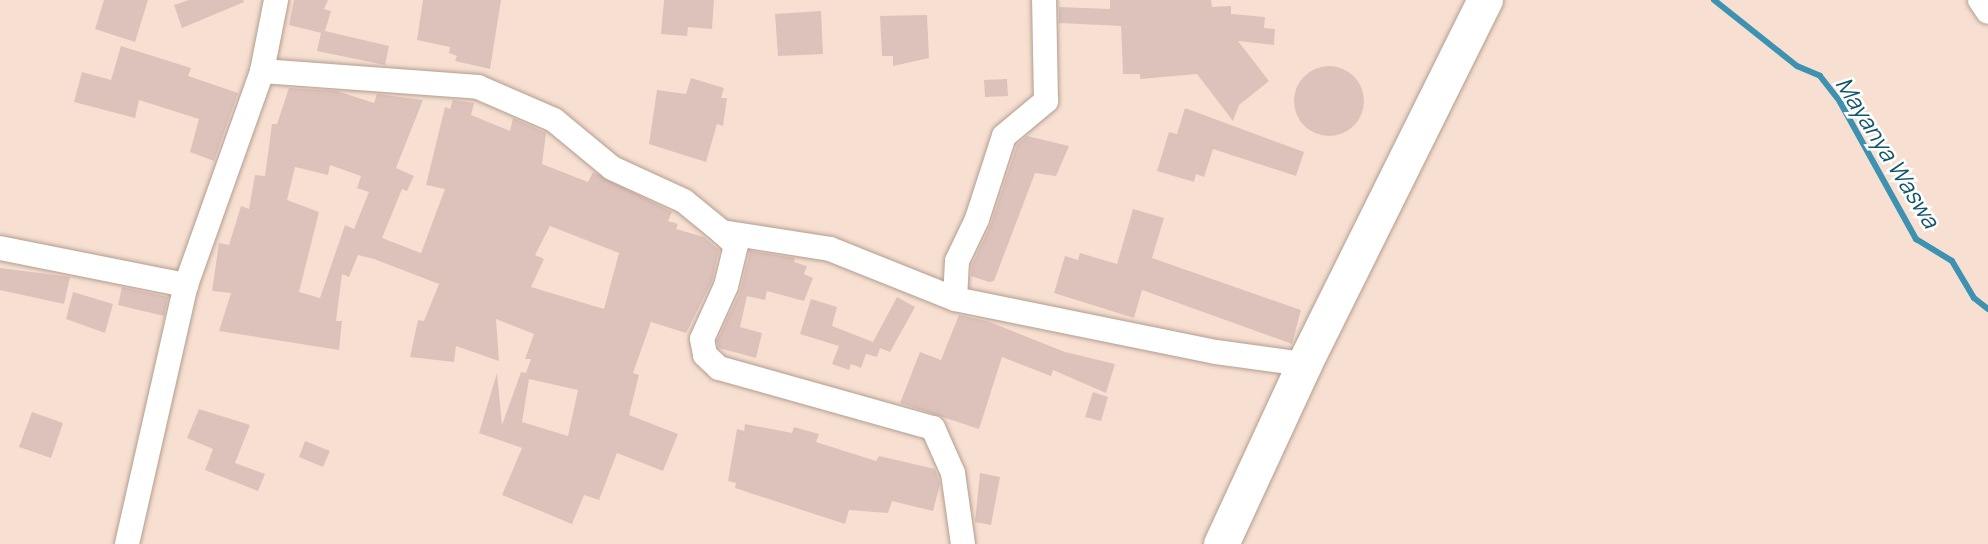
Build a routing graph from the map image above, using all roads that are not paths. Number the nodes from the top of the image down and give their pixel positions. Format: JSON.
{"nodes":[{"id":1,"x":276,"y":0,"type":"edge"},
{"id":2,"x":1044,"y":0,"type":"edge"},
{"id":3,"x":1485,"y":0,"type":"edge"},
{"id":4,"x":1980,"y":0,"type":"edge"},
{"id":5,"x":1988,"y":12,"type":"edge"},
{"id":6,"x":261,"y":71,"type":"junction"},
{"id":7,"x":722,"y":232,"type":"junction"},
{"id":8,"x":0,"y":248,"type":"edge"},
{"id":9,"x":186,"y":285,"type":"junction"},
{"id":10,"x":955,"y":299,"type":"junction"},
{"id":11,"x":1304,"y":364,"type":"junction"},
{"id":12,"x":127,"y":544,"type":"edge"},
{"id":13,"x":963,"y":544,"type":"edge"},
{"id":14,"x":1221,"y":544,"type":"edge"}],
"edges":[{"from":1,"to":6,"type":"street"},
{"from":2,"to":10,"type":"street"},
{"from":3,"to":11,"type":"street"},
{"from":4,"to":5,"type":"street"},
{"from":6,"to":7,"type":"street"},
{"from":6,"to":9,"type":"street"},
{"from":7,"to":10,"type":"street"},
{"from":7,"to":13,"type":"street"},
{"from":8,"to":9,"type":"street"},
{"from":9,"to":12,"type":"street"},
{"from":10,"to":11,"type":"street"},
{"from":11,"to":14,"type":"street"}]}
